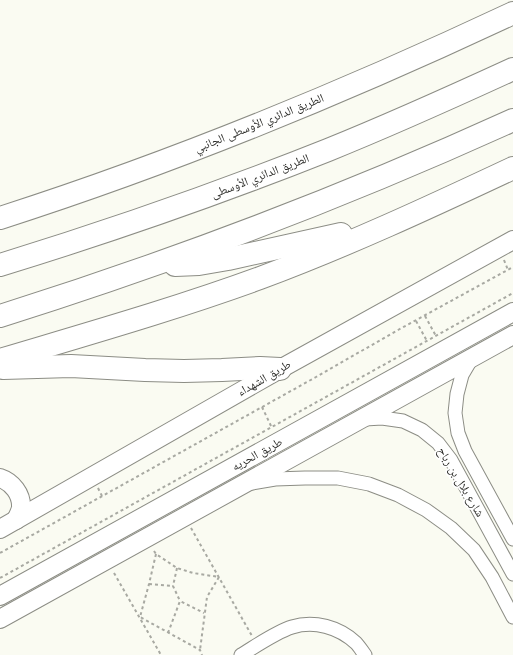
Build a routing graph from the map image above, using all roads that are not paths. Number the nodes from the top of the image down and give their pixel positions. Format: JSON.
{"nodes":[{"id":1,"x":508,"y":17,"type":"edge"},
{"id":2,"x":513,"y":69,"type":"edge"},
{"id":3,"x":513,"y":120,"type":"edge"},
{"id":4,"x":513,"y":168,"type":"edge"},
{"id":5,"x":407,"y":216,"type":"junction"},
{"id":6,"x":0,"y":218,"type":"edge"},
{"id":7,"x":513,"y":240,"type":"edge"},
{"id":8,"x":0,"y":265,"type":"edge"},
{"id":9,"x":153,"y":265,"type":"junction"},
{"id":10,"x":513,"y":312,"type":"edge"},
{"id":11,"x":0,"y":316,"type":"edge"},
{"id":12,"x":513,"y":335,"type":"edge"},
{"id":13,"x":472,"y":358,"type":"junction"},
{"id":14,"x":0,"y":360,"type":"edge"},
{"id":15,"x":0,"y":368,"type":"edge"},
{"id":16,"x":280,"y":369,"type":"junction"},
{"id":17,"x":361,"y":419,"type":"junction"},
{"id":18,"x":0,"y":478,"type":"edge"},
{"id":19,"x":244,"y":484,"type":"junction"},
{"id":20,"x":162,"y":506,"type":"junction"},
{"id":21,"x":16,"y":520,"type":"junction"},
{"id":22,"x":178,"y":520,"type":"junction"},
{"id":23,"x":0,"y":529,"type":"edge"},
{"id":24,"x":513,"y":539,"type":"edge"},
{"id":25,"x":513,"y":574,"type":"edge"},
{"id":26,"x":0,"y":596,"type":"edge"},
{"id":27,"x":513,"y":616,"type":"edge"},
{"id":28,"x":0,"y":619,"type":"edge"},
{"id":29,"x":241,"y":655,"type":"edge"},
{"id":30,"x":365,"y":655,"type":"edge"}],
"edges":[{"from":1,"to":6,"type":"highway","name":"الطريق الدائري الأوسطى الجانبي"},
{"from":2,"to":8,"type":"highway","name":"الطريق الدائري الأوسطى"},
{"from":3,"to":9,"type":"highway"},
{"from":4,"to":5,"type":"highway"},
{"from":5,"to":9,"type":"highway"},
{"from":5,"to":14,"type":"highway"},
{"from":7,"to":16,"type":"street","name":"طريق الشهداء"},
{"from":9,"to":11,"type":"highway"},
{"from":10,"to":20,"type":"street","name":"طريق الحريه"},
{"from":12,"to":13,"type":"street","name":"طريق الحريه"},
{"from":13,"to":17,"type":"street","name":"طريق الحريه"},
{"from":13,"to":24,"type":"street","name":"شارع بلال بن رباح"},
{"from":15,"to":16,"type":"highway"},
{"from":16,"to":21,"type":"street","name":"طريق الشهداء"},
{"from":17,"to":19,"type":"street","name":"طريق الحريه"},
{"from":17,"to":25,"type":"street","name":"شارع بلال بن رباح"},
{"from":18,"to":21,"type":"street"},
{"from":19,"to":22,"type":"street","name":"طريق الحريه"},
{"from":19,"to":27,"type":"street"},
{"from":20,"to":22,"type":"street"},
{"from":20,"to":26,"type":"street","name":"طريق الحريه"},
{"from":21,"to":23,"type":"street","name":"طريق الشهداء"},
{"from":22,"to":28,"type":"street","name":"طريق الحريه"},
{"from":29,"to":30,"type":"street"}]}
